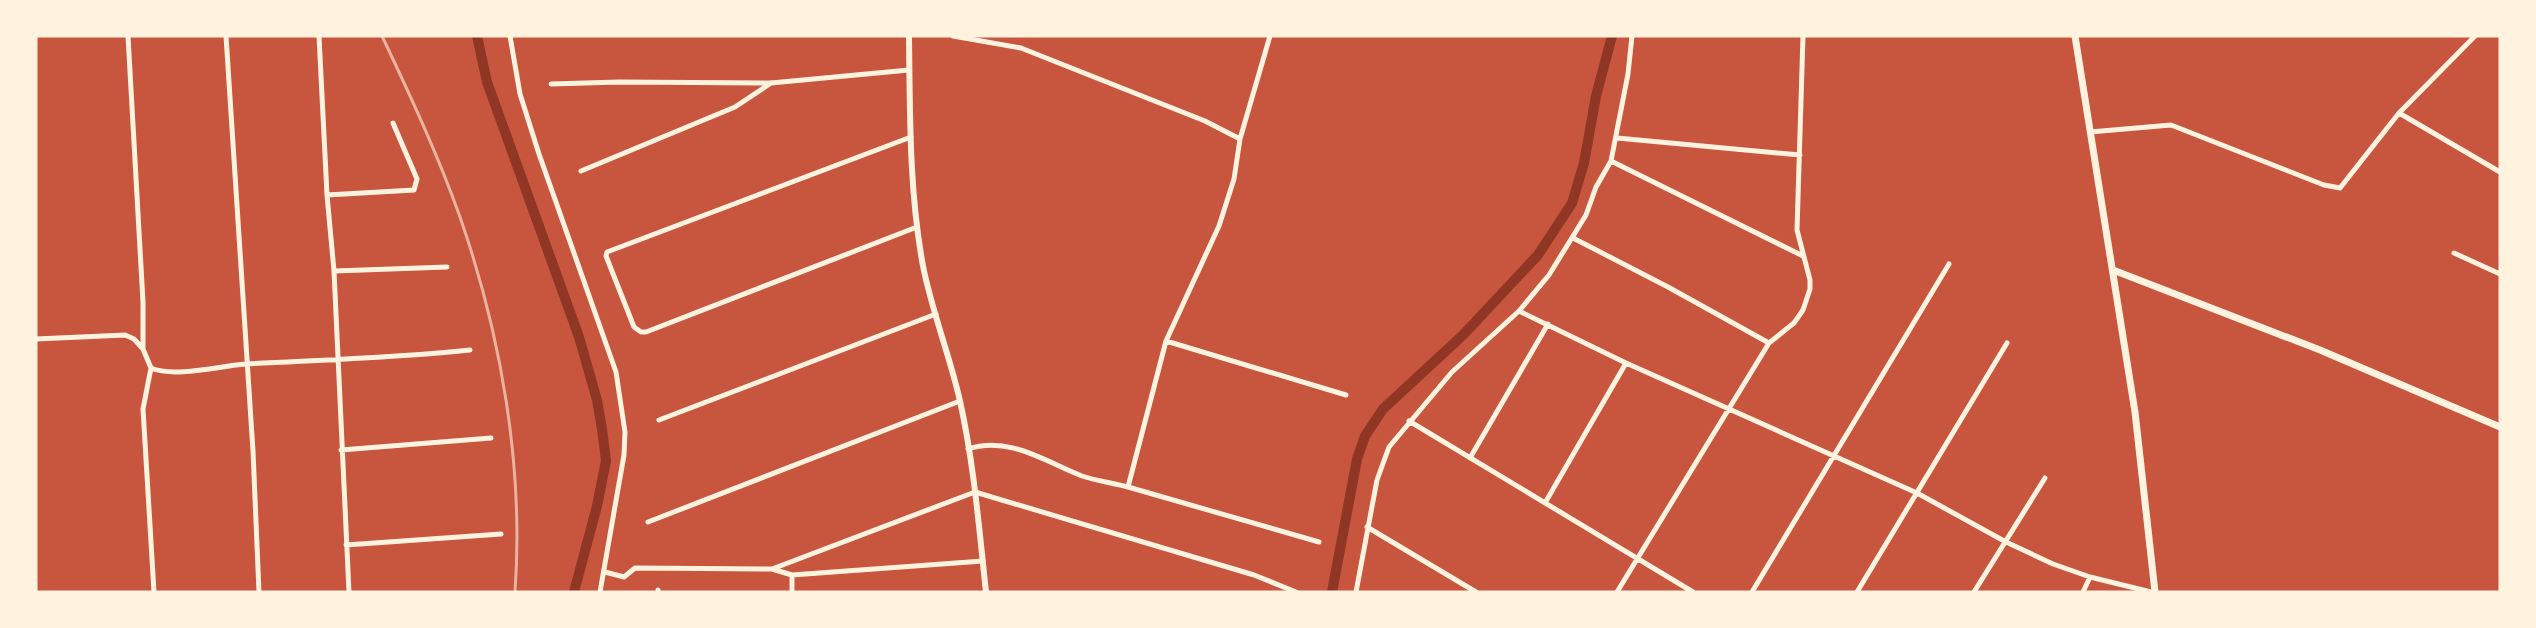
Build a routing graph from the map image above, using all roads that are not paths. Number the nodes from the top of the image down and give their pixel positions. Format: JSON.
{"nodes":[{"id":1,"x":128,"y":36,"type":"edge"},
{"id":2,"x":226,"y":36,"type":"edge"},
{"id":3,"x":319,"y":36,"type":"edge"},
{"id":4,"x":510,"y":36,"type":"edge"},
{"id":5,"x":909,"y":36,"type":"edge"},
{"id":6,"x":952,"y":36,"type":"edge"},
{"id":7,"x":990,"y":36,"type":"edge"},
{"id":8,"x":1270,"y":36,"type":"edge"},
{"id":9,"x":1632,"y":36,"type":"edge"},
{"id":10,"x":1802,"y":36,"type":"edge"},
{"id":11,"x":2075,"y":36,"type":"edge"},
{"id":12,"x":2475,"y":36,"type":"edge"},
{"id":13,"x":990,"y":43,"type":"junction"},
{"id":14,"x":910,"y":70,"type":"junction"},
{"id":15,"x":771,"y":83,"type":"junction"},
{"id":16,"x":551,"y":84,"type":"dead end"},
{"id":17,"x":2399,"y":113,"type":"junction"},
{"id":18,"x":393,"y":123,"type":"dead end"},
{"id":19,"x":2090,"y":132,"type":"junction"},
{"id":20,"x":911,"y":137,"type":"junction"},
{"id":21,"x":1617,"y":138,"type":"junction"},
{"id":22,"x":1240,"y":139,"type":"junction"},
{"id":23,"x":1800,"y":155,"type":"junction"},
{"id":24,"x":1611,"y":162,"type":"junction"},
{"id":25,"x":581,"y":171,"type":"dead end"},
{"id":26,"x":2500,"y":172,"type":"edge"},
{"id":27,"x":327,"y":195,"type":"junction"},
{"id":28,"x":917,"y":227,"type":"junction"},
{"id":29,"x":1573,"y":238,"type":"junction"},
{"id":30,"x":2454,"y":253,"type":"dead end"},
{"id":31,"x":1804,"y":256,"type":"junction"},
{"id":32,"x":1949,"y":264,"type":"dead end"},
{"id":33,"x":448,"y":267,"type":"dead end"},
{"id":34,"x":2113,"y":270,"type":"junction"},
{"id":35,"x":334,"y":271,"type":"junction"},
{"id":36,"x":2500,"y":274,"type":"edge"},
{"id":37,"x":1519,"y":311,"type":"junction"},
{"id":38,"x":936,"y":314,"type":"junction"},
{"id":39,"x":1548,"y":324,"type":"junction"},
{"id":40,"x":36,"y":339,"type":"edge"},
{"id":41,"x":1166,"y":341,"type":"junction"},
{"id":42,"x":1769,"y":343,"type":"junction"},
{"id":43,"x":2007,"y":343,"type":"dead end"},
{"id":44,"x":143,"y":349,"type":"junction"},
{"id":45,"x":470,"y":350,"type":"dead end"},
{"id":46,"x":338,"y":359,"type":"junction"},
{"id":47,"x":1626,"y":363,"type":"junction"},
{"id":48,"x":246,"y":364,"type":"junction"},
{"id":49,"x":151,"y":368,"type":"junction"},
{"id":50,"x":1346,"y":395,"type":"dead end"},
{"id":51,"x":960,"y":401,"type":"junction"},
{"id":52,"x":1730,"y":408,"type":"junction"},
{"id":53,"x":659,"y":420,"type":"dead end"},
{"id":54,"x":1408,"y":421,"type":"junction"},
{"id":55,"x":2500,"y":427,"type":"edge"},
{"id":56,"x":491,"y":438,"type":"dead end"},
{"id":57,"x":968,"y":449,"type":"junction"},
{"id":58,"x":341,"y":450,"type":"junction"},
{"id":59,"x":1836,"y":456,"type":"junction"},
{"id":60,"x":1470,"y":458,"type":"junction"},
{"id":61,"x":2044,"y":478,"type":"dead end"},
{"id":62,"x":1128,"y":486,"type":"junction"},
{"id":63,"x":975,"y":492,"type":"junction"},
{"id":64,"x":1917,"y":493,"type":"junction"},
{"id":65,"x":1545,"y":503,"type":"junction"},
{"id":66,"x":648,"y":522,"type":"dead end"},
{"id":67,"x":1367,"y":527,"type":"junction"},
{"id":68,"x":501,"y":534,"type":"dead end"},
{"id":69,"x":1319,"y":542,"type":"dead end"},
{"id":70,"x":2006,"y":542,"type":"junction"},
{"id":71,"x":346,"y":545,"type":"junction"},
{"id":72,"x":1638,"y":558,"type":"junction"},
{"id":73,"x":983,"y":561,"type":"junction"},
{"id":74,"x":772,"y":569,"type":"junction"},
{"id":75,"x":605,"y":572,"type":"junction"},
{"id":76,"x":792,"y":575,"type":"junction"},
{"id":77,"x":2090,"y":577,"type":"junction"},
{"id":78,"x":154,"y":592,"type":"edge"},
{"id":79,"x":260,"y":592,"type":"edge"},
{"id":80,"x":349,"y":592,"type":"edge"},
{"id":81,"x":600,"y":592,"type":"edge"},
{"id":82,"x":792,"y":592,"type":"edge"},
{"id":83,"x":986,"y":592,"type":"edge"},
{"id":84,"x":1296,"y":592,"type":"edge"},
{"id":85,"x":1356,"y":592,"type":"edge"},
{"id":86,"x":1476,"y":592,"type":"edge"},
{"id":87,"x":1617,"y":592,"type":"edge"},
{"id":88,"x":1693,"y":592,"type":"edge"},
{"id":89,"x":1752,"y":592,"type":"edge"},
{"id":90,"x":1858,"y":592,"type":"edge"},
{"id":91,"x":1974,"y":592,"type":"edge"},
{"id":92,"x":2083,"y":592,"type":"edge"},
{"id":93,"x":2151,"y":592,"type":"edge"},
{"id":94,"x":2155,"y":592,"type":"edge"}],
"edges":[{"from":1,"to":44,"type":"street"},
{"from":2,"to":48,"type":"street"},
{"from":3,"to":27,"type":"street"},
{"from":4,"to":75,"type":"street"},
{"from":5,"to":14,"type":"street"},
{"from":6,"to":13,"type":"street"},
{"from":7,"to":13,"type":"street"},
{"from":8,"to":22,"type":"street"},
{"from":9,"to":21,"type":"street"},
{"from":10,"to":23,"type":"street"},
{"from":11,"to":19,"type":"main road"},
{"from":12,"to":17,"type":"street"},
{"from":13,"to":22,"type":"street"},
{"from":14,"to":15,"type":"street"},
{"from":14,"to":20,"type":"street"},
{"from":15,"to":16,"type":"street"},
{"from":15,"to":25,"type":"street"},
{"from":17,"to":19,"type":"street"},
{"from":17,"to":26,"type":"street"},
{"from":18,"to":27,"type":"street"},
{"from":19,"to":34,"type":"main road"},
{"from":20,"to":28,"type":"street"},
{"from":20,"to":28,"type":"street"},
{"from":21,"to":23,"type":"street"},
{"from":21,"to":24,"type":"street"},
{"from":22,"to":41,"type":"street"},
{"from":23,"to":31,"type":"street"},
{"from":24,"to":29,"type":"street"},
{"from":24,"to":31,"type":"street"},
{"from":27,"to":35,"type":"street"},
{"from":28,"to":38,"type":"street"},
{"from":29,"to":37,"type":"street"},
{"from":29,"to":42,"type":"street"},
{"from":30,"to":36,"type":"street"},
{"from":31,"to":42,"type":"street"},
{"from":32,"to":59,"type":"street"},
{"from":33,"to":35,"type":"street"},
{"from":34,"to":55,"type":"main road"},
{"from":34,"to":94,"type":"main road"},
{"from":35,"to":46,"type":"street"},
{"from":37,"to":39,"type":"street"},
{"from":37,"to":54,"type":"street"},
{"from":38,"to":51,"type":"street"},
{"from":38,"to":53,"type":"street"},
{"from":39,"to":47,"type":"street"},
{"from":39,"to":60,"type":"street"},
{"from":40,"to":44,"type":"street"},
{"from":41,"to":50,"type":"street"},
{"from":41,"to":62,"type":"street"},
{"from":42,"to":52,"type":"street"},
{"from":43,"to":64,"type":"street"},
{"from":44,"to":49,"type":"street"},
{"from":45,"to":46,"type":"street"},
{"from":46,"to":48,"type":"street"},
{"from":46,"to":58,"type":"street"},
{"from":47,"to":52,"type":"street"},
{"from":47,"to":65,"type":"street"},
{"from":48,"to":49,"type":"street"},
{"from":48,"to":79,"type":"street"},
{"from":49,"to":78,"type":"street"},
{"from":51,"to":57,"type":"street"},
{"from":51,"to":66,"type":"street"},
{"from":52,"to":59,"type":"street"},
{"from":52,"to":72,"type":"street"},
{"from":54,"to":60,"type":"street"},
{"from":54,"to":67,"type":"street"},
{"from":56,"to":58,"type":"street"},
{"from":57,"to":62,"type":"street"},
{"from":57,"to":63,"type":"street"},
{"from":58,"to":71,"type":"street"},
{"from":59,"to":64,"type":"street"},
{"from":59,"to":89,"type":"street"},
{"from":60,"to":65,"type":"street"},
{"from":61,"to":70,"type":"street"},
{"from":62,"to":69,"type":"street"},
{"from":63,"to":73,"type":"street"},
{"from":63,"to":74,"type":"street"},
{"from":63,"to":84,"type":"street"},
{"from":64,"to":70,"type":"street"},
{"from":64,"to":90,"type":"street"},
{"from":65,"to":72,"type":"street"},
{"from":67,"to":85,"type":"street"},
{"from":67,"to":86,"type":"street"},
{"from":68,"to":71,"type":"street"},
{"from":70,"to":77,"type":"street"},
{"from":70,"to":91,"type":"street"},
{"from":71,"to":80,"type":"street"},
{"from":72,"to":87,"type":"street"},
{"from":72,"to":88,"type":"street"},
{"from":73,"to":76,"type":"street"},
{"from":73,"to":83,"type":"street"},
{"from":74,"to":75,"type":"street"},
{"from":74,"to":76,"type":"street"},
{"from":75,"to":81,"type":"street"},
{"from":76,"to":82,"type":"street"},
{"from":77,"to":92,"type":"street"},
{"from":77,"to":93,"type":"street"}]}
